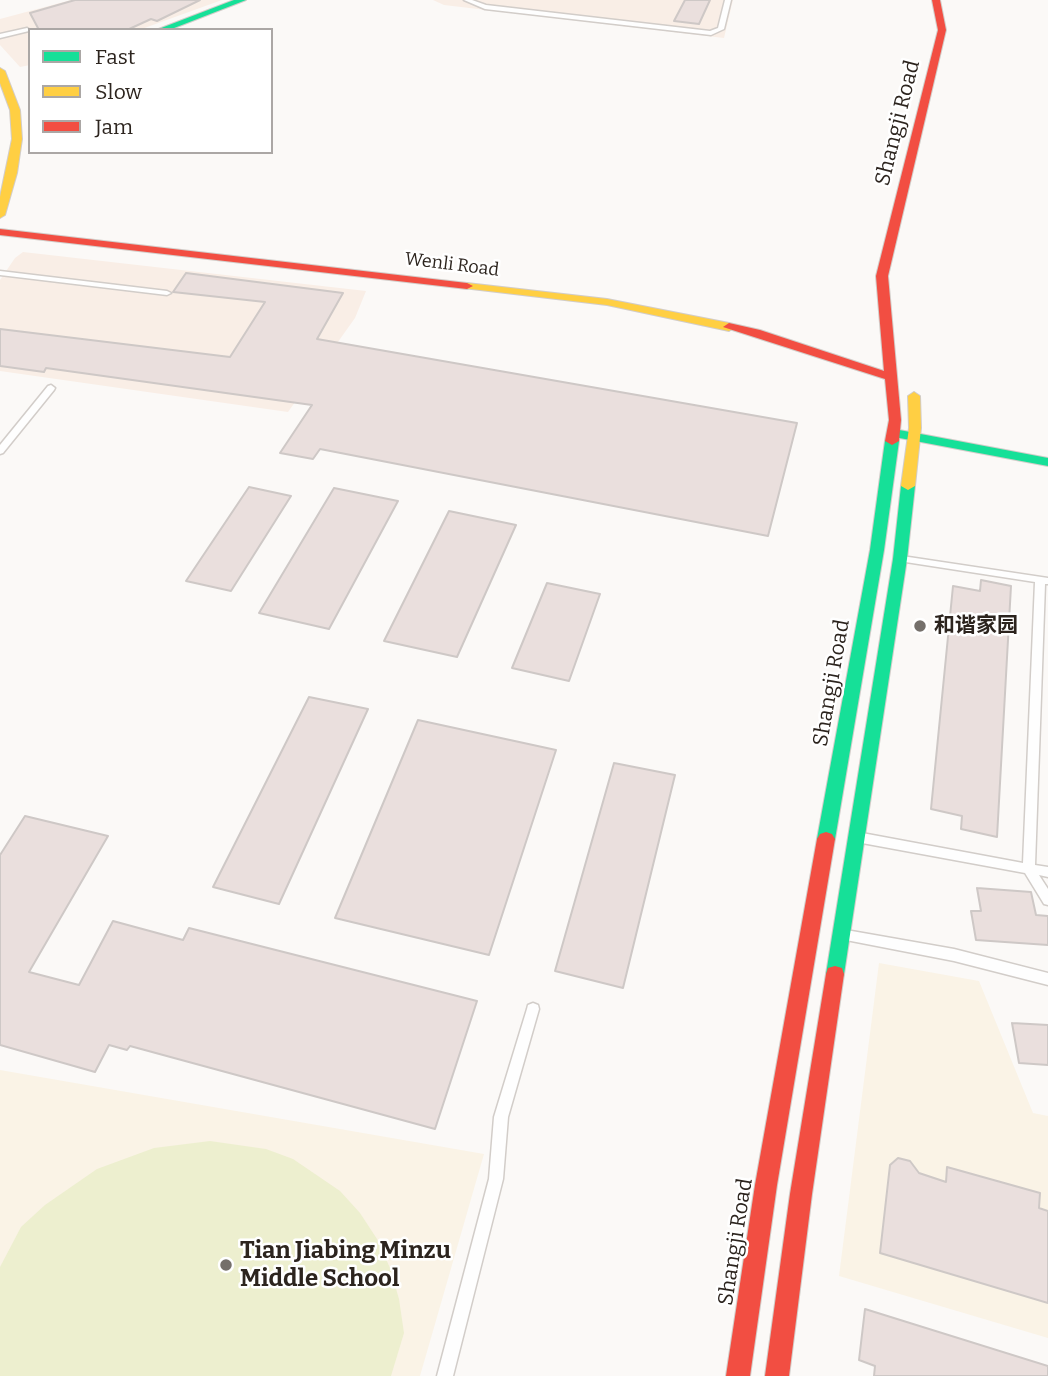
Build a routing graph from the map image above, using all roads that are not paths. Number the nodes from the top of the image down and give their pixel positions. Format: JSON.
{"nodes":[{"id":1,"x":242,"y":0,"type":"edge"},
{"id":2,"x":467,"y":0,"type":"edge"},
{"id":3,"x":491,"y":0,"type":"edge"},
{"id":4,"x":728,"y":0,"type":"edge"},
{"id":5,"x":936,"y":0,"type":"edge"},
{"id":6,"x":950,"y":0,"type":"edge"},
{"id":7,"x":485,"y":7,"type":"junction"},
{"id":8,"x":165,"y":28,"type":"edge"},
{"id":9,"x":27,"y":30,"type":"dead end"},
{"id":10,"x":0,"y":36,"type":"edge"},
{"id":11,"x":6,"y":81,"type":"edge"},
{"id":12,"x":0,"y":101,"type":"edge"},
{"id":13,"x":0,"y":168,"type":"edge"},
{"id":14,"x":924,"y":174,"type":"dead end"},
{"id":15,"x":0,"y":215,"type":"edge"},
{"id":16,"x":0,"y":232,"type":"edge"},
{"id":17,"x":0,"y":273,"type":"edge"},
{"id":18,"x":167,"y":293,"type":"dead end"},
{"id":19,"x":891,"y":377,"type":"junction"},
{"id":20,"x":911,"y":380,"type":"dead end"},
{"id":21,"x":51,"y":387,"type":"dead end"},
{"id":22,"x":894,"y":429,"type":"junction"},
{"id":23,"x":914,"y":433,"type":"junction"},
{"id":24,"x":0,"y":451,"type":"edge"},
{"id":25,"x":1048,"y":453,"type":"edge"},
{"id":26,"x":1048,"y":463,"type":"edge"},
{"id":27,"x":900,"y":559,"type":"junction"},
{"id":28,"x":1044,"y":581,"type":"edge"},
{"id":29,"x":857,"y":837,"type":"junction"},
{"id":30,"x":1029,"y":869,"type":"junction"},
{"id":31,"x":1048,"y":872,"type":"edge"},
{"id":32,"x":1048,"y":900,"type":"edge"},
{"id":33,"x":841,"y":935,"type":"junction"},
{"id":34,"x":1048,"y":979,"type":"edge"},
{"id":35,"x":533,"y":1009,"type":"dead end"},
{"id":36,"x":445,"y":1376,"type":"edge"},
{"id":37,"x":738,"y":1376,"type":"edge"},
{"id":38,"x":777,"y":1376,"type":"edge"}],
"edges":[{"from":1,"to":8,"type":"main road"},
{"from":2,"to":7,"type":"lane"},
{"from":3,"to":7,"type":"lane"},
{"from":4,"to":7,"type":"lane"},
{"from":5,"to":19,"type":"main road","name":"Shangji Road"},
{"from":6,"to":14,"type":"main road","name":"Shangji Road"},
{"from":9,"to":10,"type":"lane"},
{"from":11,"to":15,"type":"main road"},
{"from":12,"to":13,"type":"main road"},
{"from":16,"to":19,"type":"main road","name":"Wenli Road"},
{"from":17,"to":18,"type":"lane"},
{"from":19,"to":22,"type":"main road","name":"Shangji Road"},
{"from":20,"to":23,"type":"main road"},
{"from":21,"to":24,"type":"lane"},
{"from":22,"to":23,"type":"main road"},
{"from":22,"to":37,"type":"main road","name":"Shangji Road"},
{"from":23,"to":25,"type":"main road"},
{"from":23,"to":26,"type":"main road"},
{"from":23,"to":27,"type":"main road"},
{"from":27,"to":28,"type":"lane"},
{"from":27,"to":29,"type":"main road"},
{"from":28,"to":30,"type":"lane"},
{"from":29,"to":30,"type":"lane"},
{"from":29,"to":33,"type":"main road"},
{"from":30,"to":31,"type":"lane"},
{"from":30,"to":32,"type":"lane"},
{"from":33,"to":34,"type":"lane"},
{"from":33,"to":38,"type":"main road"},
{"from":35,"to":36,"type":"lane"}]}
